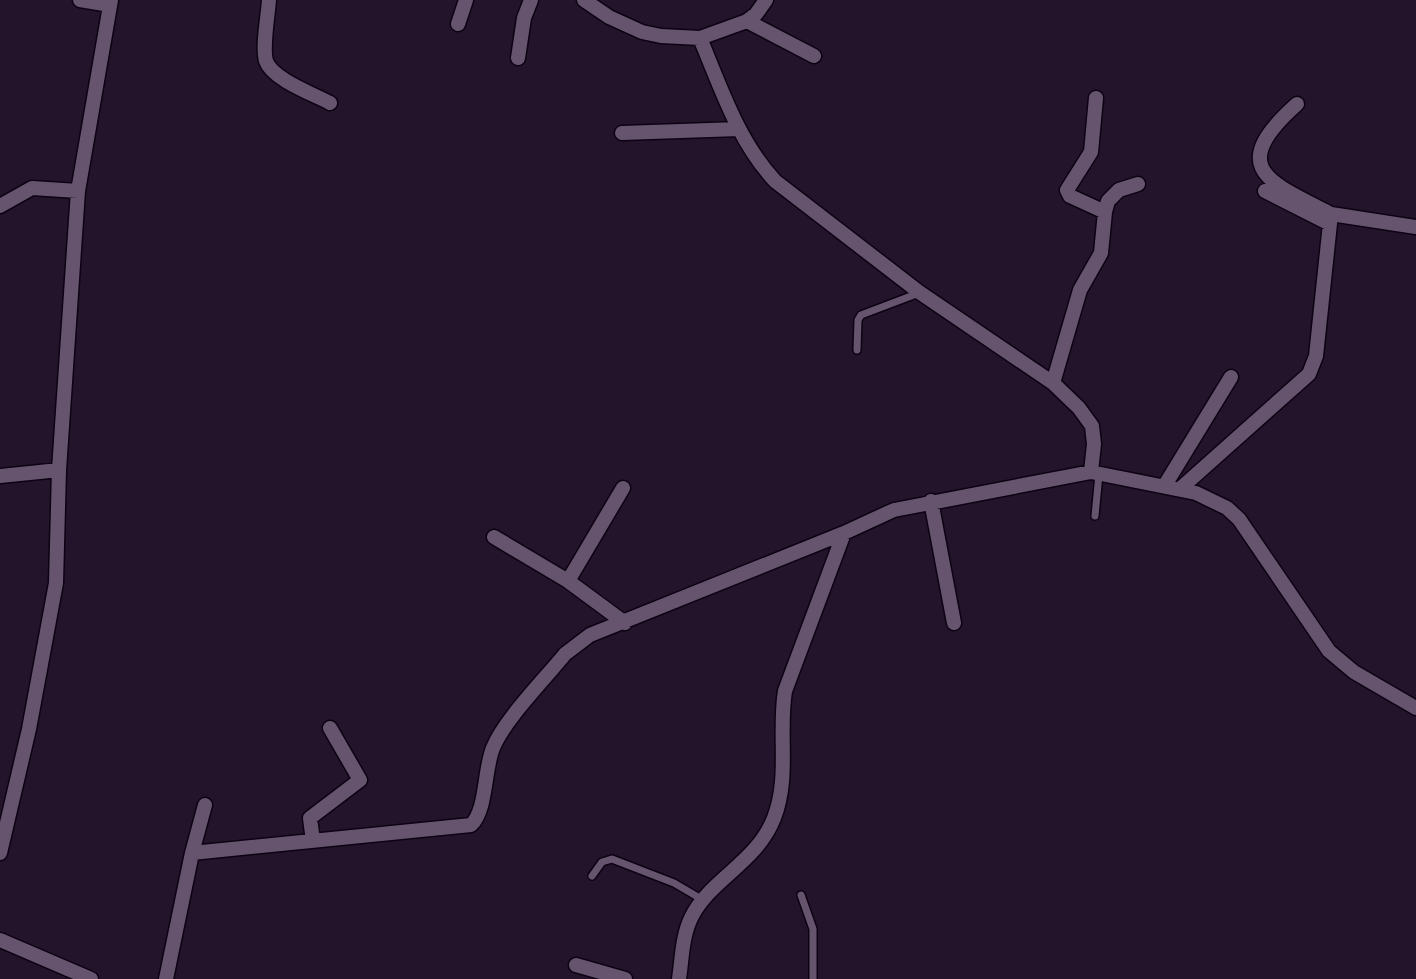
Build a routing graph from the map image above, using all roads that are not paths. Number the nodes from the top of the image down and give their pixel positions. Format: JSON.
{"nodes":[{"id":1,"x":80,"y":0,"type":"edge"},
{"id":2,"x":270,"y":0,"type":"edge"},
{"id":3,"x":466,"y":0,"type":"edge"},
{"id":4,"x":531,"y":0,"type":"edge"},
{"id":5,"x":584,"y":0,"type":"edge"},
{"id":6,"x":766,"y":0,"type":"edge"},
{"id":7,"x":111,"y":2,"type":"edge"},
{"id":8,"x":747,"y":21,"type":"junction"},
{"id":9,"x":458,"y":24,"type":"dead end"},
{"id":10,"x":700,"y":38,"type":"junction"},
{"id":11,"x":814,"y":56,"type":"dead end"},
{"id":12,"x":518,"y":58,"type":"dead end"},
{"id":13,"x":1096,"y":99,"type":"dead end"},
{"id":14,"x":330,"y":103,"type":"dead end"},
{"id":15,"x":1297,"y":104,"type":"dead end"},
{"id":16,"x":739,"y":129,"type":"junction"},
{"id":17,"x":622,"y":133,"type":"dead end"},
{"id":18,"x":1138,"y":184,"type":"dead end"},
{"id":19,"x":78,"y":191,"type":"junction"},
{"id":20,"x":1265,"y":191,"type":"dead end"},
{"id":21,"x":0,"y":206,"type":"edge"},
{"id":22,"x":1105,"y":212,"type":"junction"},
{"id":23,"x":1331,"y":219,"type":"junction"},
{"id":24,"x":1416,"y":227,"type":"edge"},
{"id":25,"x":919,"y":292,"type":"junction"},
{"id":26,"x":857,"y":350,"type":"dead end"},
{"id":27,"x":1231,"y":377,"type":"dead end"},
{"id":28,"x":1052,"y":383,"type":"junction"},
{"id":29,"x":59,"y":470,"type":"junction"},
{"id":30,"x":1095,"y":473,"type":"junction"},
{"id":31,"x":0,"y":476,"type":"edge"},
{"id":32,"x":1165,"y":485,"type":"junction"},
{"id":33,"x":623,"y":488,"type":"dead end"},
{"id":34,"x":1181,"y":488,"type":"junction"},
{"id":35,"x":931,"y":502,"type":"junction"},
{"id":36,"x":1095,"y":516,"type":"dead end"},
{"id":37,"x":844,"y":533,"type":"junction"},
{"id":38,"x":494,"y":537,"type":"dead end"},
{"id":39,"x":568,"y":582,"type":"junction"},
{"id":40,"x":625,"y":623,"type":"junction"},
{"id":41,"x":954,"y":624,"type":"dead end"},
{"id":42,"x":1416,"y":708,"type":"edge"},
{"id":43,"x":330,"y":728,"type":"dead end"},
{"id":44,"x":205,"y":805,"type":"dead end"},
{"id":45,"x":313,"y":841,"type":"junction"},
{"id":46,"x":0,"y":853,"type":"edge"},
{"id":47,"x":192,"y":853,"type":"junction"},
{"id":48,"x":592,"y":876,"type":"dead end"},
{"id":49,"x":802,"y":895,"type":"dead end"},
{"id":50,"x":703,"y":900,"type":"junction"},
{"id":51,"x":0,"y":940,"type":"edge"},
{"id":52,"x":576,"y":965,"type":"dead end"},
{"id":53,"x":91,"y":979,"type":"edge"},
{"id":54,"x":166,"y":979,"type":"edge"},
{"id":55,"x":625,"y":979,"type":"edge"},
{"id":56,"x":679,"y":979,"type":"edge"},
{"id":57,"x":813,"y":979,"type":"edge"}],
"edges":[{"from":1,"to":7,"type":"street"},
{"from":2,"to":14,"type":"street"},
{"from":3,"to":9,"type":"street"},
{"from":4,"to":12,"type":"street"},
{"from":5,"to":10,"type":"street"},
{"from":6,"to":8,"type":"street"},
{"from":7,"to":19,"type":"street"},
{"from":8,"to":10,"type":"street"},
{"from":8,"to":11,"type":"street"},
{"from":10,"to":16,"type":"street"},
{"from":13,"to":22,"type":"street"},
{"from":15,"to":23,"type":"street"},
{"from":16,"to":17,"type":"street"},
{"from":16,"to":25,"type":"street"},
{"from":18,"to":22,"type":"street"},
{"from":19,"to":21,"type":"street"},
{"from":19,"to":29,"type":"street"},
{"from":20,"to":23,"type":"street"},
{"from":22,"to":28,"type":"street"},
{"from":23,"to":24,"type":"street"},
{"from":23,"to":34,"type":"street"},
{"from":25,"to":26,"type":"lane"},
{"from":25,"to":28,"type":"street"},
{"from":27,"to":32,"type":"street"},
{"from":28,"to":30,"type":"street"},
{"from":29,"to":31,"type":"street"},
{"from":29,"to":46,"type":"street"},
{"from":30,"to":32,"type":"street"},
{"from":30,"to":35,"type":"street"},
{"from":30,"to":36,"type":"lane"},
{"from":32,"to":34,"type":"street"},
{"from":33,"to":39,"type":"street"},
{"from":34,"to":42,"type":"street"},
{"from":35,"to":37,"type":"street"},
{"from":35,"to":41,"type":"street"},
{"from":37,"to":40,"type":"street"},
{"from":37,"to":50,"type":"street"},
{"from":38,"to":39,"type":"street"},
{"from":39,"to":40,"type":"street"},
{"from":40,"to":45,"type":"street"},
{"from":43,"to":45,"type":"street"},
{"from":44,"to":47,"type":"street"},
{"from":45,"to":47,"type":"street"},
{"from":47,"to":54,"type":"street"},
{"from":48,"to":50,"type":"lane"},
{"from":49,"to":57,"type":"lane"},
{"from":50,"to":56,"type":"street"},
{"from":51,"to":53,"type":"street"},
{"from":52,"to":55,"type":"street"}]}
